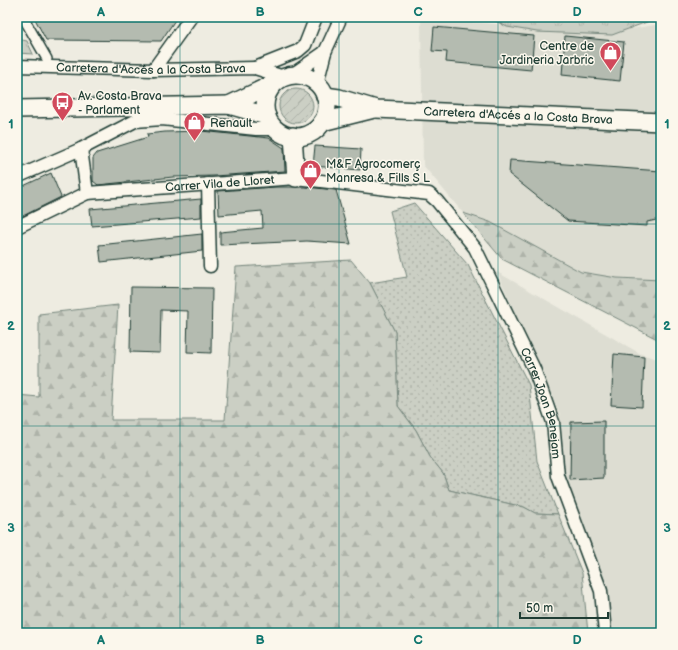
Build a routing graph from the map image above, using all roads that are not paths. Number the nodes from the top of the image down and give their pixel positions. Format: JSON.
{"nodes":[{"id":1,"x":23,"y":17,"type":"edge"},
{"id":2,"x":191,"y":17,"type":"edge"},
{"id":3,"x":316,"y":17,"type":"edge"},
{"id":4,"x":332,"y":17,"type":"edge"},
{"id":5,"x":341,"y":17,"type":"edge"},
{"id":6,"x":332,"y":35,"type":"junction"},
{"id":7,"x":326,"y":52,"type":"junction"},
{"id":8,"x":47,"y":59,"type":"dead end"},
{"id":9,"x":17,"y":66,"type":"edge"},
{"id":10,"x":255,"y":68,"type":"junction"},
{"id":11,"x":154,"y":70,"type":"junction"},
{"id":12,"x":283,"y":79,"type":"junction"},
{"id":13,"x":321,"y":90,"type":"junction"},
{"id":14,"x":230,"y":106,"type":"junction"},
{"id":15,"x":17,"y":109,"type":"edge"},
{"id":16,"x":376,"y":109,"type":"junction"},
{"id":17,"x":322,"y":122,"type":"junction"},
{"id":18,"x":661,"y":122,"type":"edge"},
{"id":19,"x":271,"y":123,"type":"junction"},
{"id":20,"x":293,"y":136,"type":"junction"},
{"id":21,"x":81,"y":150,"type":"junction"},
{"id":22,"x":17,"y":178,"type":"edge"},
{"id":23,"x":296,"y":178,"type":"junction"},
{"id":24,"x":208,"y":184,"type":"junction"},
{"id":25,"x":87,"y":193,"type":"junction"},
{"id":26,"x":429,"y":194,"type":"joint"},
{"id":27,"x":17,"y":227,"type":"edge"},
{"id":28,"x":210,"y":266,"type":"dead end"},
{"id":29,"x":605,"y":633,"type":"edge"}],
"edges":[{"from":1,"to":8,"type":"street"},
{"from":2,"to":11,"type":"street"},
{"from":3,"to":10,"type":"street"},
{"from":4,"to":6,"type":"street"},
{"from":5,"to":6,"type":"street"},
{"from":6,"to":7,"type":"street"},
{"from":7,"to":12,"type":"street"},
{"from":7,"to":13,"type":"street"},
{"from":9,"to":11,"type":"street","name":"Carretera d'Accés a la Costa Brava"},
{"from":10,"to":11,"type":"street","name":"Carretera d'Accés a la Costa Brava"},
{"from":10,"to":12,"type":"street","name":"Carretera d'Accés a la Costa Brava"},
{"from":12,"to":13,"type":"main road"},
{"from":12,"to":14,"type":"main road"},
{"from":12,"to":19,"type":"main road"},
{"from":13,"to":16,"type":"main road","name":"Carretera d'Accés a la Costa Brava"},
{"from":13,"to":17,"type":"main road"},
{"from":14,"to":15,"type":"main road"},
{"from":14,"to":19,"type":"main road"},
{"from":16,"to":17,"type":"main road","name":"Carretera d'Accés a la Costa Brava"},
{"from":16,"to":18,"type":"main road","name":"Carretera d'Accés a la Costa Brava"},
{"from":17,"to":20,"type":"main road"},
{"from":19,"to":20,"type":"main road"},
{"from":19,"to":21,"type":"street"},
{"from":20,"to":23,"type":"main road"},
{"from":21,"to":22,"type":"street"},
{"from":21,"to":25,"type":"street"},
{"from":23,"to":24,"type":"street","name":"Carrer Vila de Lloret"},
{"from":23,"to":26,"type":"street","name":"Carrer Vila de Lloret"},
{"from":24,"to":25,"type":"street","name":"Carrer Vila de Lloret"},
{"from":24,"to":28,"type":"street"},
{"from":25,"to":27,"type":"street","name":"Carrer Vila de Lloret"},
{"from":26,"to":29,"type":"street","name":"Carrer Joan Benejam"}]}
